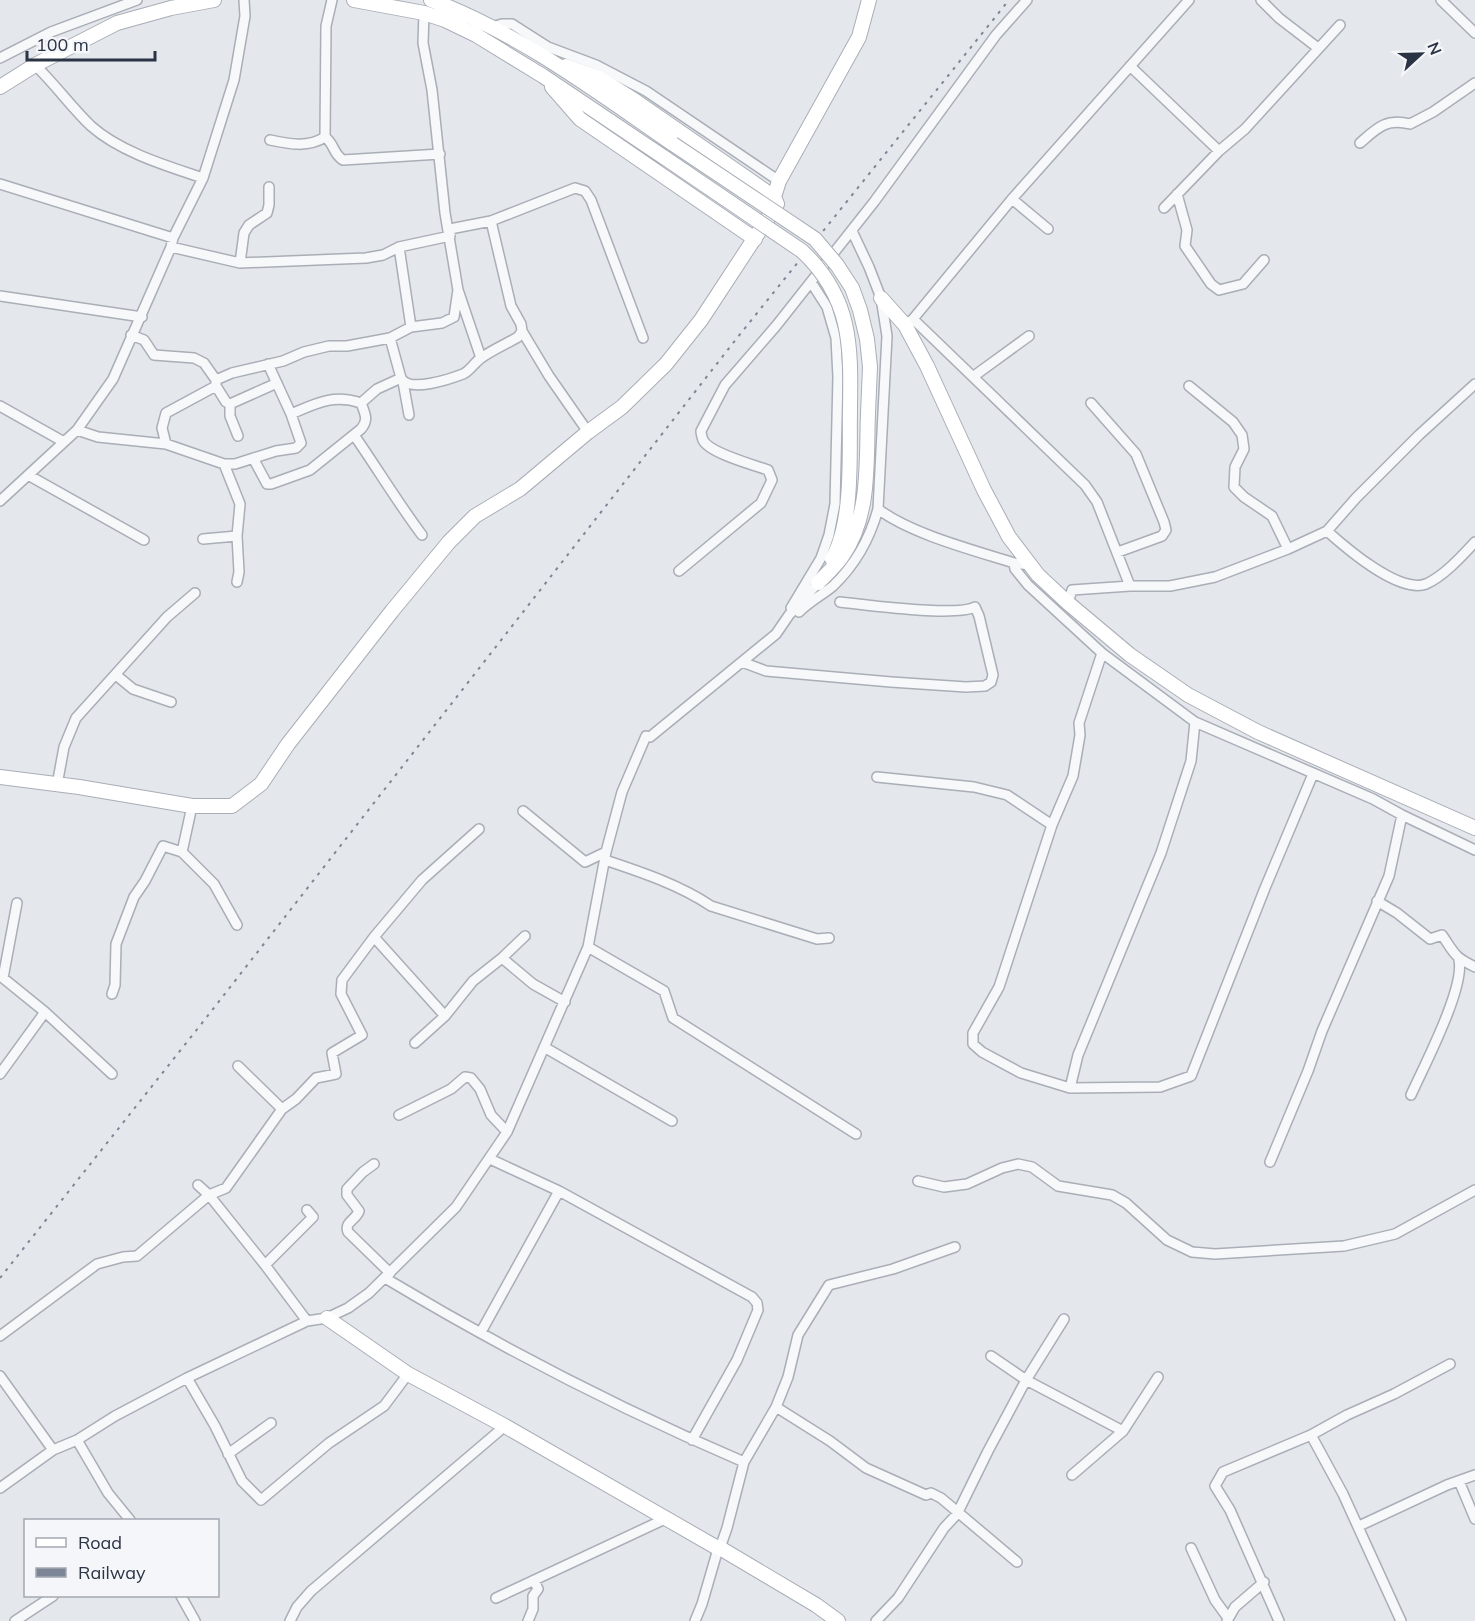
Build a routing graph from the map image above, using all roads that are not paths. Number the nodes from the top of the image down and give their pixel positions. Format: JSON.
{"nodes":[{"id":1,"x":136,"y":0,"type":"edge"},
{"id":2,"x":214,"y":0,"type":"edge"},
{"id":3,"x":244,"y":0,"type":"edge"},
{"id":4,"x":332,"y":0,"type":"edge"},
{"id":5,"x":354,"y":0,"type":"edge"},
{"id":6,"x":431,"y":0,"type":"edge"},
{"id":7,"x":869,"y":0,"type":"edge"},
{"id":8,"x":1027,"y":0,"type":"edge"},
{"id":9,"x":1189,"y":0,"type":"edge"},
{"id":10,"x":1261,"y":0,"type":"edge"},
{"id":11,"x":1441,"y":0,"type":"edge"},
{"id":12,"x":113,"y":9,"type":"junction"},
{"id":13,"x":424,"y":13,"type":"junction"},
{"id":14,"x":117,"y":23,"type":"junction"},
{"id":15,"x":1340,"y":25,"type":"dead end"},
{"id":16,"x":492,"y":27,"type":"junction"},
{"id":17,"x":1475,"y":33,"type":"edge"},
{"id":18,"x":1318,"y":48,"type":"junction"},
{"id":19,"x":0,"y":58,"type":"edge"},
{"id":20,"x":551,"y":63,"type":"junction"},
{"id":21,"x":35,"y":66,"type":"junction"},
{"id":22,"x":1130,"y":66,"type":"junction"},
{"id":23,"x":543,"y":76,"type":"junction"},
{"id":24,"x":1475,"y":83,"type":"edge"},
{"id":25,"x":0,"y":87,"type":"edge"},
{"id":26,"x":325,"y":137,"type":"junction"},
{"id":27,"x":270,"y":140,"type":"dead end"},
{"id":28,"x":1360,"y":143,"type":"dead end"},
{"id":29,"x":1219,"y":151,"type":"junction"},
{"id":30,"x":440,"y":154,"type":"junction"},
{"id":31,"x":203,"y":177,"type":"junction"},
{"id":32,"x":779,"y":181,"type":"junction"},
{"id":33,"x":0,"y":184,"type":"edge"},
{"id":34,"x":268,"y":187,"type":"dead end"},
{"id":35,"x":1177,"y":194,"type":"junction"},
{"id":36,"x":774,"y":197,"type":"junction"},
{"id":37,"x":1012,"y":199,"type":"junction"},
{"id":38,"x":1164,"y":208,"type":"dead end"},
{"id":39,"x":491,"y":221,"type":"junction"},
{"id":40,"x":1048,"y":229,"type":"dead end"},
{"id":41,"x":852,"y":231,"type":"junction"},
{"id":42,"x":450,"y":236,"type":"junction"},
{"id":43,"x":755,"y":239,"type":"junction"},
{"id":44,"x":172,"y":242,"type":"junction"},
{"id":45,"x":399,"y":247,"type":"junction"},
{"id":46,"x":1264,"y":260,"type":"dead end"},
{"id":47,"x":240,"y":263,"type":"junction"},
{"id":48,"x":811,"y":282,"type":"junction"},
{"id":49,"x":458,"y":290,"type":"junction"},
{"id":50,"x":0,"y":296,"type":"edge"},
{"id":51,"x":881,"y":298,"type":"junction"},
{"id":52,"x":142,"y":317,"type":"junction"},
{"id":53,"x":909,"y":322,"type":"junction"},
{"id":54,"x":411,"y":327,"type":"junction"},
{"id":55,"x":522,"y":331,"type":"junction"},
{"id":56,"x":131,"y":335,"type":"junction"},
{"id":57,"x":1029,"y":336,"type":"dead end"},
{"id":58,"x":390,"y":338,"type":"junction"},
{"id":59,"x":643,"y":338,"type":"dead end"},
{"id":60,"x":480,"y":358,"type":"junction"},
{"id":61,"x":268,"y":364,"type":"junction"},
{"id":62,"x":974,"y":376,"type":"junction"},
{"id":63,"x":402,"y":380,"type":"junction"},
{"id":64,"x":216,"y":383,"type":"junction"},
{"id":65,"x":277,"y":383,"type":"junction"},
{"id":66,"x":1475,"y":384,"type":"edge"},
{"id":67,"x":1190,"y":386,"type":"dead end"},
{"id":68,"x":361,"y":403,"type":"junction"},
{"id":69,"x":1091,"y":403,"type":"dead end"},
{"id":70,"x":230,"y":404,"type":"junction"},
{"id":71,"x":0,"y":406,"type":"edge"},
{"id":72,"x":291,"y":414,"type":"junction"},
{"id":73,"x":409,"y":415,"type":"dead end"},
{"id":74,"x":77,"y":430,"type":"junction"},
{"id":75,"x":588,"y":432,"type":"junction"},
{"id":76,"x":354,"y":435,"type":"junction"},
{"id":77,"x":238,"y":436,"type":"dead end"},
{"id":78,"x":64,"y":442,"type":"junction"},
{"id":79,"x":166,"y":444,"type":"junction"},
{"id":80,"x":253,"y":458,"type":"junction"},
{"id":81,"x":225,"y":464,"type":"junction"},
{"id":82,"x":28,"y":475,"type":"junction"},
{"id":83,"x":0,"y":501,"type":"edge"},
{"id":84,"x":878,"y":509,"type":"junction"},
{"id":85,"x":1327,"y":531,"type":"junction"},
{"id":86,"x":423,"y":535,"type":"dead end"},
{"id":87,"x":237,"y":536,"type":"junction"},
{"id":88,"x":203,"y":539,"type":"dead end"},
{"id":89,"x":144,"y":540,"type":"dead end"},
{"id":90,"x":1475,"y":542,"type":"edge"},
{"id":91,"x":1288,"y":549,"type":"junction"},
{"id":92,"x":1118,"y":552,"type":"junction"},
{"id":93,"x":1014,"y":563,"type":"junction"},
{"id":94,"x":1029,"y":565,"type":"junction"},
{"id":95,"x":679,"y":571,"type":"dead end"},
{"id":96,"x":237,"y":582,"type":"dead end"},
{"id":97,"x":818,"y":583,"type":"junction"},
{"id":98,"x":1130,"y":586,"type":"junction"},
{"id":99,"x":195,"y":593,"type":"dead end"},
{"id":100,"x":840,"y":603,"type":"dead end"},
{"id":101,"x":1068,"y":603,"type":"junction"},
{"id":102,"x":776,"y":634,"type":"junction"},
{"id":103,"x":1102,"y":653,"type":"junction"},
{"id":104,"x":742,"y":662,"type":"junction"},
{"id":105,"x":116,"y":675,"type":"junction"},
{"id":106,"x":171,"y":702,"type":"dead end"},
{"id":107,"x":1195,"y":722,"type":"junction"},
{"id":108,"x":1313,"y":774,"type":"junction"},
{"id":109,"x":0,"y":777,"type":"edge"},
{"id":110,"x":876,"y":777,"type":"dead end"},
{"id":111,"x":57,"y":785,"type":"junction"},
{"id":112,"x":192,"y":806,"type":"junction"},
{"id":113,"x":523,"y":811,"type":"dead end"},
{"id":114,"x":1402,"y":815,"type":"junction"},
{"id":115,"x":1052,"y":825,"type":"junction"},
{"id":116,"x":1475,"y":828,"type":"edge"},
{"id":117,"x":479,"y":829,"type":"dead end"},
{"id":118,"x":1475,"y":850,"type":"edge"},
{"id":119,"x":182,"y":852,"type":"junction"},
{"id":120,"x":606,"y":856,"type":"junction"},
{"id":121,"x":1377,"y":901,"type":"junction"},
{"id":122,"x":18,"y":903,"type":"dead end"},
{"id":123,"x":237,"y":924,"type":"dead end"},
{"id":124,"x":525,"y":936,"type":"dead end"},
{"id":125,"x":374,"y":937,"type":"junction"},
{"id":126,"x":829,"y":938,"type":"dead end"},
{"id":127,"x":588,"y":947,"type":"junction"},
{"id":128,"x":502,"y":958,"type":"junction"},
{"id":129,"x":1466,"y":965,"type":"edge"},
{"id":130,"x":112,"y":994,"type":"dead end"},
{"id":131,"x":565,"y":1002,"type":"junction"},
{"id":132,"x":45,"y":1012,"type":"junction"},
{"id":133,"x":445,"y":1016,"type":"junction"},
{"id":134,"x":415,"y":1042,"type":"dead end"},
{"id":135,"x":544,"y":1047,"type":"junction"},
{"id":136,"x":238,"y":1066,"type":"dead end"},
{"id":137,"x":0,"y":1074,"type":"edge"},
{"id":138,"x":112,"y":1074,"type":"dead end"},
{"id":139,"x":1070,"y":1088,"type":"junction"},
{"id":140,"x":1411,"y":1095,"type":"dead end"},
{"id":141,"x":282,"y":1109,"type":"junction"},
{"id":142,"x":399,"y":1115,"type":"dead end"},
{"id":143,"x":672,"y":1121,"type":"dead end"},
{"id":144,"x":507,"y":1132,"type":"junction"},
{"id":145,"x":856,"y":1134,"type":"dead end"},
{"id":146,"x":490,"y":1159,"type":"junction"},
{"id":147,"x":1270,"y":1162,"type":"dead end"},
{"id":148,"x":374,"y":1164,"type":"dead end"},
{"id":149,"x":918,"y":1181,"type":"dead end"},
{"id":150,"x":198,"y":1185,"type":"dead end"},
{"id":151,"x":1475,"y":1190,"type":"edge"},
{"id":152,"x":559,"y":1191,"type":"junction"},
{"id":153,"x":209,"y":1195,"type":"junction"},
{"id":154,"x":306,"y":1210,"type":"dead end"},
{"id":155,"x":955,"y":1248,"type":"dead end"},
{"id":156,"x":265,"y":1264,"type":"junction"},
{"id":157,"x":387,"y":1276,"type":"junction"},
{"id":158,"x":327,"y":1318,"type":"junction"},
{"id":159,"x":1064,"y":1319,"type":"dead end"},
{"id":160,"x":308,"y":1321,"type":"junction"},
{"id":161,"x":480,"y":1332,"type":"junction"},
{"id":162,"x":0,"y":1336,"type":"edge"},
{"id":163,"x":991,"y":1356,"type":"dead end"},
{"id":164,"x":1450,"y":1364,"type":"dead end"},
{"id":165,"x":408,"y":1374,"type":"junction"},
{"id":166,"x":0,"y":1376,"type":"edge"},
{"id":167,"x":1158,"y":1377,"type":"dead end"},
{"id":168,"x":187,"y":1378,"type":"junction"},
{"id":169,"x":1026,"y":1380,"type":"junction"},
{"id":170,"x":776,"y":1407,"type":"junction"},
{"id":171,"x":271,"y":1423,"type":"dead end"},
{"id":172,"x":505,"y":1426,"type":"junction"},
{"id":173,"x":1123,"y":1431,"type":"junction"},
{"id":174,"x":1311,"y":1435,"type":"junction"},
{"id":175,"x":77,"y":1440,"type":"junction"},
{"id":176,"x":692,"y":1440,"type":"junction"},
{"id":177,"x":53,"y":1450,"type":"junction"},
{"id":178,"x":228,"y":1454,"type":"junction"},
{"id":179,"x":744,"y":1462,"type":"junction"},
{"id":180,"x":1072,"y":1475,"type":"dead end"},
{"id":181,"x":1475,"y":1475,"type":"edge"},
{"id":182,"x":1459,"y":1481,"type":"junction"},
{"id":183,"x":0,"y":1488,"type":"edge"},
{"id":184,"x":957,"y":1514,"type":"junction"},
{"id":185,"x":665,"y":1518,"type":"junction"},
{"id":186,"x":128,"y":1519,"type":"edge"},
{"id":187,"x":1475,"y":1519,"type":"edge"},
{"id":188,"x":1359,"y":1526,"type":"junction"},
{"id":189,"x":719,"y":1548,"type":"junction"},
{"id":190,"x":1191,"y":1548,"type":"dead end"},
{"id":191,"x":1017,"y":1562,"type":"dead end"},
{"id":192,"x":534,"y":1580,"type":"junction"},
{"id":193,"x":1264,"y":1582,"type":"junction"},
{"id":194,"x":51,"y":1597,"type":"edge"},
{"id":195,"x":182,"y":1597,"type":"edge"},
{"id":196,"x":496,"y":1598,"type":"dead end"},
{"id":197,"x":1227,"y":1620,"type":"edge"},
{"id":198,"x":15,"y":1621,"type":"edge"},
{"id":199,"x":195,"y":1621,"type":"edge"},
{"id":200,"x":290,"y":1621,"type":"edge"},
{"id":201,"x":528,"y":1621,"type":"edge"},
{"id":202,"x":695,"y":1621,"type":"edge"},
{"id":203,"x":838,"y":1621,"type":"edge"},
{"id":204,"x":876,"y":1621,"type":"edge"},
{"id":205,"x":1279,"y":1621,"type":"edge"},
{"id":206,"x":1401,"y":1621,"type":"edge"}],
"edges":[{"from":1,"to":12,"type":"street"},
{"from":2,"to":14,"type":"main road"},
{"from":3,"to":31,"type":"street"},
{"from":4,"to":26,"type":"street"},
{"from":5,"to":13,"type":"main road"},
{"from":6,"to":16,"type":"main road"},
{"from":7,"to":32,"type":"main road"},
{"from":8,"to":41,"type":"street"},
{"from":9,"to":22,"type":"street"},
{"from":10,"to":18,"type":"street"},
{"from":11,"to":17,"type":"street"},
{"from":12,"to":14,"type":"street"},
{"from":12,"to":19,"type":"street"},
{"from":13,"to":23,"type":"main road"},
{"from":13,"to":30,"type":"street"},
{"from":14,"to":21,"type":"main road"},
{"from":15,"to":18,"type":"street"},
{"from":16,"to":20,"type":"main road"},
{"from":16,"to":32,"type":"street"},
{"from":18,"to":29,"type":"street"},
{"from":20,"to":36,"type":"main road"},
{"from":20,"to":97,"type":"main road","bridge":true},
{"from":21,"to":25,"type":"main road"},
{"from":21,"to":31,"type":"street"},
{"from":22,"to":29,"type":"street"},
{"from":22,"to":37,"type":"street"},
{"from":23,"to":43,"type":"main road"},
{"from":23,"to":97,"type":"main road","bridge":true},
{"from":24,"to":28,"type":"street"},
{"from":26,"to":27,"type":"street"},
{"from":26,"to":30,"type":"street"},
{"from":29,"to":35,"type":"street"},
{"from":30,"to":42,"type":"street"},
{"from":31,"to":44,"type":"street"},
{"from":32,"to":36,"type":"main road"},
{"from":33,"to":44,"type":"street"},
{"from":34,"to":47,"type":"street"},
{"from":35,"to":38,"type":"street"},
{"from":35,"to":46,"type":"street"},
{"from":36,"to":43,"type":"main road"},
{"from":37,"to":40,"type":"street"},
{"from":37,"to":53,"type":"street"},
{"from":39,"to":42,"type":"street"},
{"from":39,"to":55,"type":"street"},
{"from":39,"to":59,"type":"street"},
{"from":41,"to":48,"type":"street"},
{"from":41,"to":51,"type":"street"},
{"from":42,"to":45,"type":"street"},
{"from":42,"to":49,"type":"street"},
{"from":43,"to":75,"type":"main road"},
{"from":44,"to":47,"type":"street"},
{"from":44,"to":52,"type":"street"},
{"from":45,"to":47,"type":"street"},
{"from":45,"to":54,"type":"street"},
{"from":48,"to":95,"type":"street"},
{"from":48,"to":102,"type":"street"},
{"from":49,"to":54,"type":"street"},
{"from":49,"to":60,"type":"street"},
{"from":50,"to":52,"type":"street"},
{"from":51,"to":53,"type":"main road"},
{"from":51,"to":84,"type":"street"},
{"from":52,"to":56,"type":"street"},
{"from":53,"to":62,"type":"street"},
{"from":53,"to":94,"type":"main road"},
{"from":54,"to":58,"type":"street"},
{"from":55,"to":60,"type":"street"},
{"from":55,"to":75,"type":"street"},
{"from":56,"to":64,"type":"street"},
{"from":56,"to":74,"type":"street"},
{"from":57,"to":62,"type":"street"},
{"from":58,"to":61,"type":"street"},
{"from":58,"to":63,"type":"street"},
{"from":60,"to":63,"type":"street"},
{"from":61,"to":64,"type":"street"},
{"from":61,"to":65,"type":"street"},
{"from":62,"to":92,"type":"street"},
{"from":63,"to":68,"type":"street"},
{"from":63,"to":73,"type":"street"},
{"from":64,"to":70,"type":"street"},
{"from":64,"to":79,"type":"street"},
{"from":65,"to":70,"type":"street"},
{"from":65,"to":72,"type":"street"},
{"from":66,"to":85,"type":"street"},
{"from":67,"to":91,"type":"street"},
{"from":68,"to":72,"type":"street"},
{"from":68,"to":76,"type":"street"},
{"from":69,"to":92,"type":"street"},
{"from":70,"to":77,"type":"street"},
{"from":71,"to":78,"type":"street"},
{"from":72,"to":80,"type":"street"},
{"from":74,"to":78,"type":"street"},
{"from":74,"to":79,"type":"street"},
{"from":75,"to":112,"type":"main road"},
{"from":76,"to":80,"type":"street"},
{"from":76,"to":86,"type":"street"},
{"from":78,"to":82,"type":"street"},
{"from":79,"to":81,"type":"street"},
{"from":80,"to":81,"type":"street"},
{"from":81,"to":87,"type":"street"},
{"from":82,"to":83,"type":"street"},
{"from":82,"to":89,"type":"street"},
{"from":84,"to":93,"type":"street"},
{"from":84,"to":102,"type":"street"},
{"from":85,"to":90,"type":"street"},
{"from":85,"to":91,"type":"street"},
{"from":87,"to":88,"type":"street"},
{"from":87,"to":96,"type":"street"},
{"from":91,"to":98,"type":"street"},
{"from":92,"to":98,"type":"street"},
{"from":93,"to":94,"type":"street"},
{"from":93,"to":103,"type":"street"},
{"from":94,"to":101,"type":"main road"},
{"from":97,"to":102,"type":"street"},
{"from":98,"to":101,"type":"street"},
{"from":99,"to":105,"type":"street"},
{"from":100,"to":104,"type":"street"},
{"from":101,"to":116,"type":"main road"},
{"from":102,"to":104,"type":"street"},
{"from":103,"to":107,"type":"street"},
{"from":103,"to":115,"type":"street"},
{"from":104,"to":120,"type":"street"},
{"from":105,"to":106,"type":"street"},
{"from":105,"to":111,"type":"street"},
{"from":107,"to":108,"type":"street"},
{"from":107,"to":139,"type":"street"},
{"from":108,"to":114,"type":"street"},
{"from":108,"to":139,"type":"street"},
{"from":109,"to":111,"type":"main road"},
{"from":110,"to":115,"type":"street"},
{"from":111,"to":112,"type":"main road"},
{"from":112,"to":119,"type":"street"},
{"from":113,"to":120,"type":"street"},
{"from":114,"to":118,"type":"street"},
{"from":114,"to":121,"type":"street"},
{"from":115,"to":139,"type":"street"},
{"from":117,"to":125,"type":"street"},
{"from":119,"to":123,"type":"street"},
{"from":119,"to":130,"type":"street"},
{"from":120,"to":126,"type":"street"},
{"from":120,"to":127,"type":"street"},
{"from":121,"to":129,"type":"street"},
{"from":121,"to":147,"type":"street"},
{"from":122,"to":132,"type":"street"},
{"from":124,"to":128,"type":"street"},
{"from":125,"to":133,"type":"street"},
{"from":125,"to":141,"type":"street"},
{"from":127,"to":131,"type":"street"},
{"from":127,"to":145,"type":"street"},
{"from":128,"to":131,"type":"street"},
{"from":128,"to":133,"type":"street"},
{"from":129,"to":140,"type":"street"},
{"from":131,"to":135,"type":"street"},
{"from":132,"to":137,"type":"street"},
{"from":132,"to":138,"type":"street"},
{"from":133,"to":134,"type":"street"},
{"from":135,"to":143,"type":"street"},
{"from":135,"to":144,"type":"street"},
{"from":136,"to":141,"type":"street"},
{"from":141,"to":153,"type":"street"},
{"from":142,"to":144,"type":"street"},
{"from":144,"to":146,"type":"street"},
{"from":146,"to":152,"type":"street"},
{"from":146,"to":157,"type":"street"},
{"from":148,"to":157,"type":"street"},
{"from":149,"to":151,"type":"street"},
{"from":150,"to":153,"type":"street"},
{"from":152,"to":161,"type":"street"},
{"from":152,"to":176,"type":"street"},
{"from":153,"to":156,"type":"street"},
{"from":153,"to":162,"type":"street"},
{"from":154,"to":156,"type":"street"},
{"from":155,"to":170,"type":"street"},
{"from":156,"to":160,"type":"street"},
{"from":157,"to":158,"type":"street"},
{"from":157,"to":161,"type":"street"},
{"from":158,"to":160,"type":"street"},
{"from":158,"to":165,"type":"main road"},
{"from":159,"to":169,"type":"street"},
{"from":160,"to":168,"type":"street"},
{"from":161,"to":176,"type":"street"},
{"from":163,"to":169,"type":"street"},
{"from":164,"to":174,"type":"street"},
{"from":165,"to":172,"type":"main road"},
{"from":165,"to":178,"type":"street"},
{"from":166,"to":177,"type":"street"},
{"from":167,"to":173,"type":"street"},
{"from":168,"to":175,"type":"street"},
{"from":168,"to":178,"type":"street"},
{"from":169,"to":173,"type":"street"},
{"from":169,"to":184,"type":"street"},
{"from":170,"to":179,"type":"street"},
{"from":170,"to":184,"type":"street"},
{"from":171,"to":178,"type":"street"},
{"from":172,"to":185,"type":"main road"},
{"from":172,"to":200,"type":"street"},
{"from":173,"to":180,"type":"street"},
{"from":174,"to":188,"type":"street"},
{"from":174,"to":193,"type":"street"},
{"from":175,"to":177,"type":"street"},
{"from":175,"to":186,"type":"street"},
{"from":176,"to":179,"type":"street"},
{"from":177,"to":183,"type":"street"},
{"from":179,"to":189,"type":"street"},
{"from":181,"to":182,"type":"street"},
{"from":182,"to":187,"type":"street"},
{"from":182,"to":188,"type":"street"},
{"from":184,"to":191,"type":"street"},
{"from":184,"to":204,"type":"street"},
{"from":185,"to":189,"type":"main road"},
{"from":185,"to":192,"type":"street"},
{"from":188,"to":206,"type":"street"},
{"from":189,"to":202,"type":"street"},
{"from":189,"to":203,"type":"main road"},
{"from":190,"to":197,"type":"street"},
{"from":192,"to":196,"type":"street"},
{"from":192,"to":201,"type":"street"},
{"from":193,"to":197,"type":"street"},
{"from":193,"to":205,"type":"street"},
{"from":194,"to":198,"type":"street"},
{"from":195,"to":199,"type":"street"}]}
